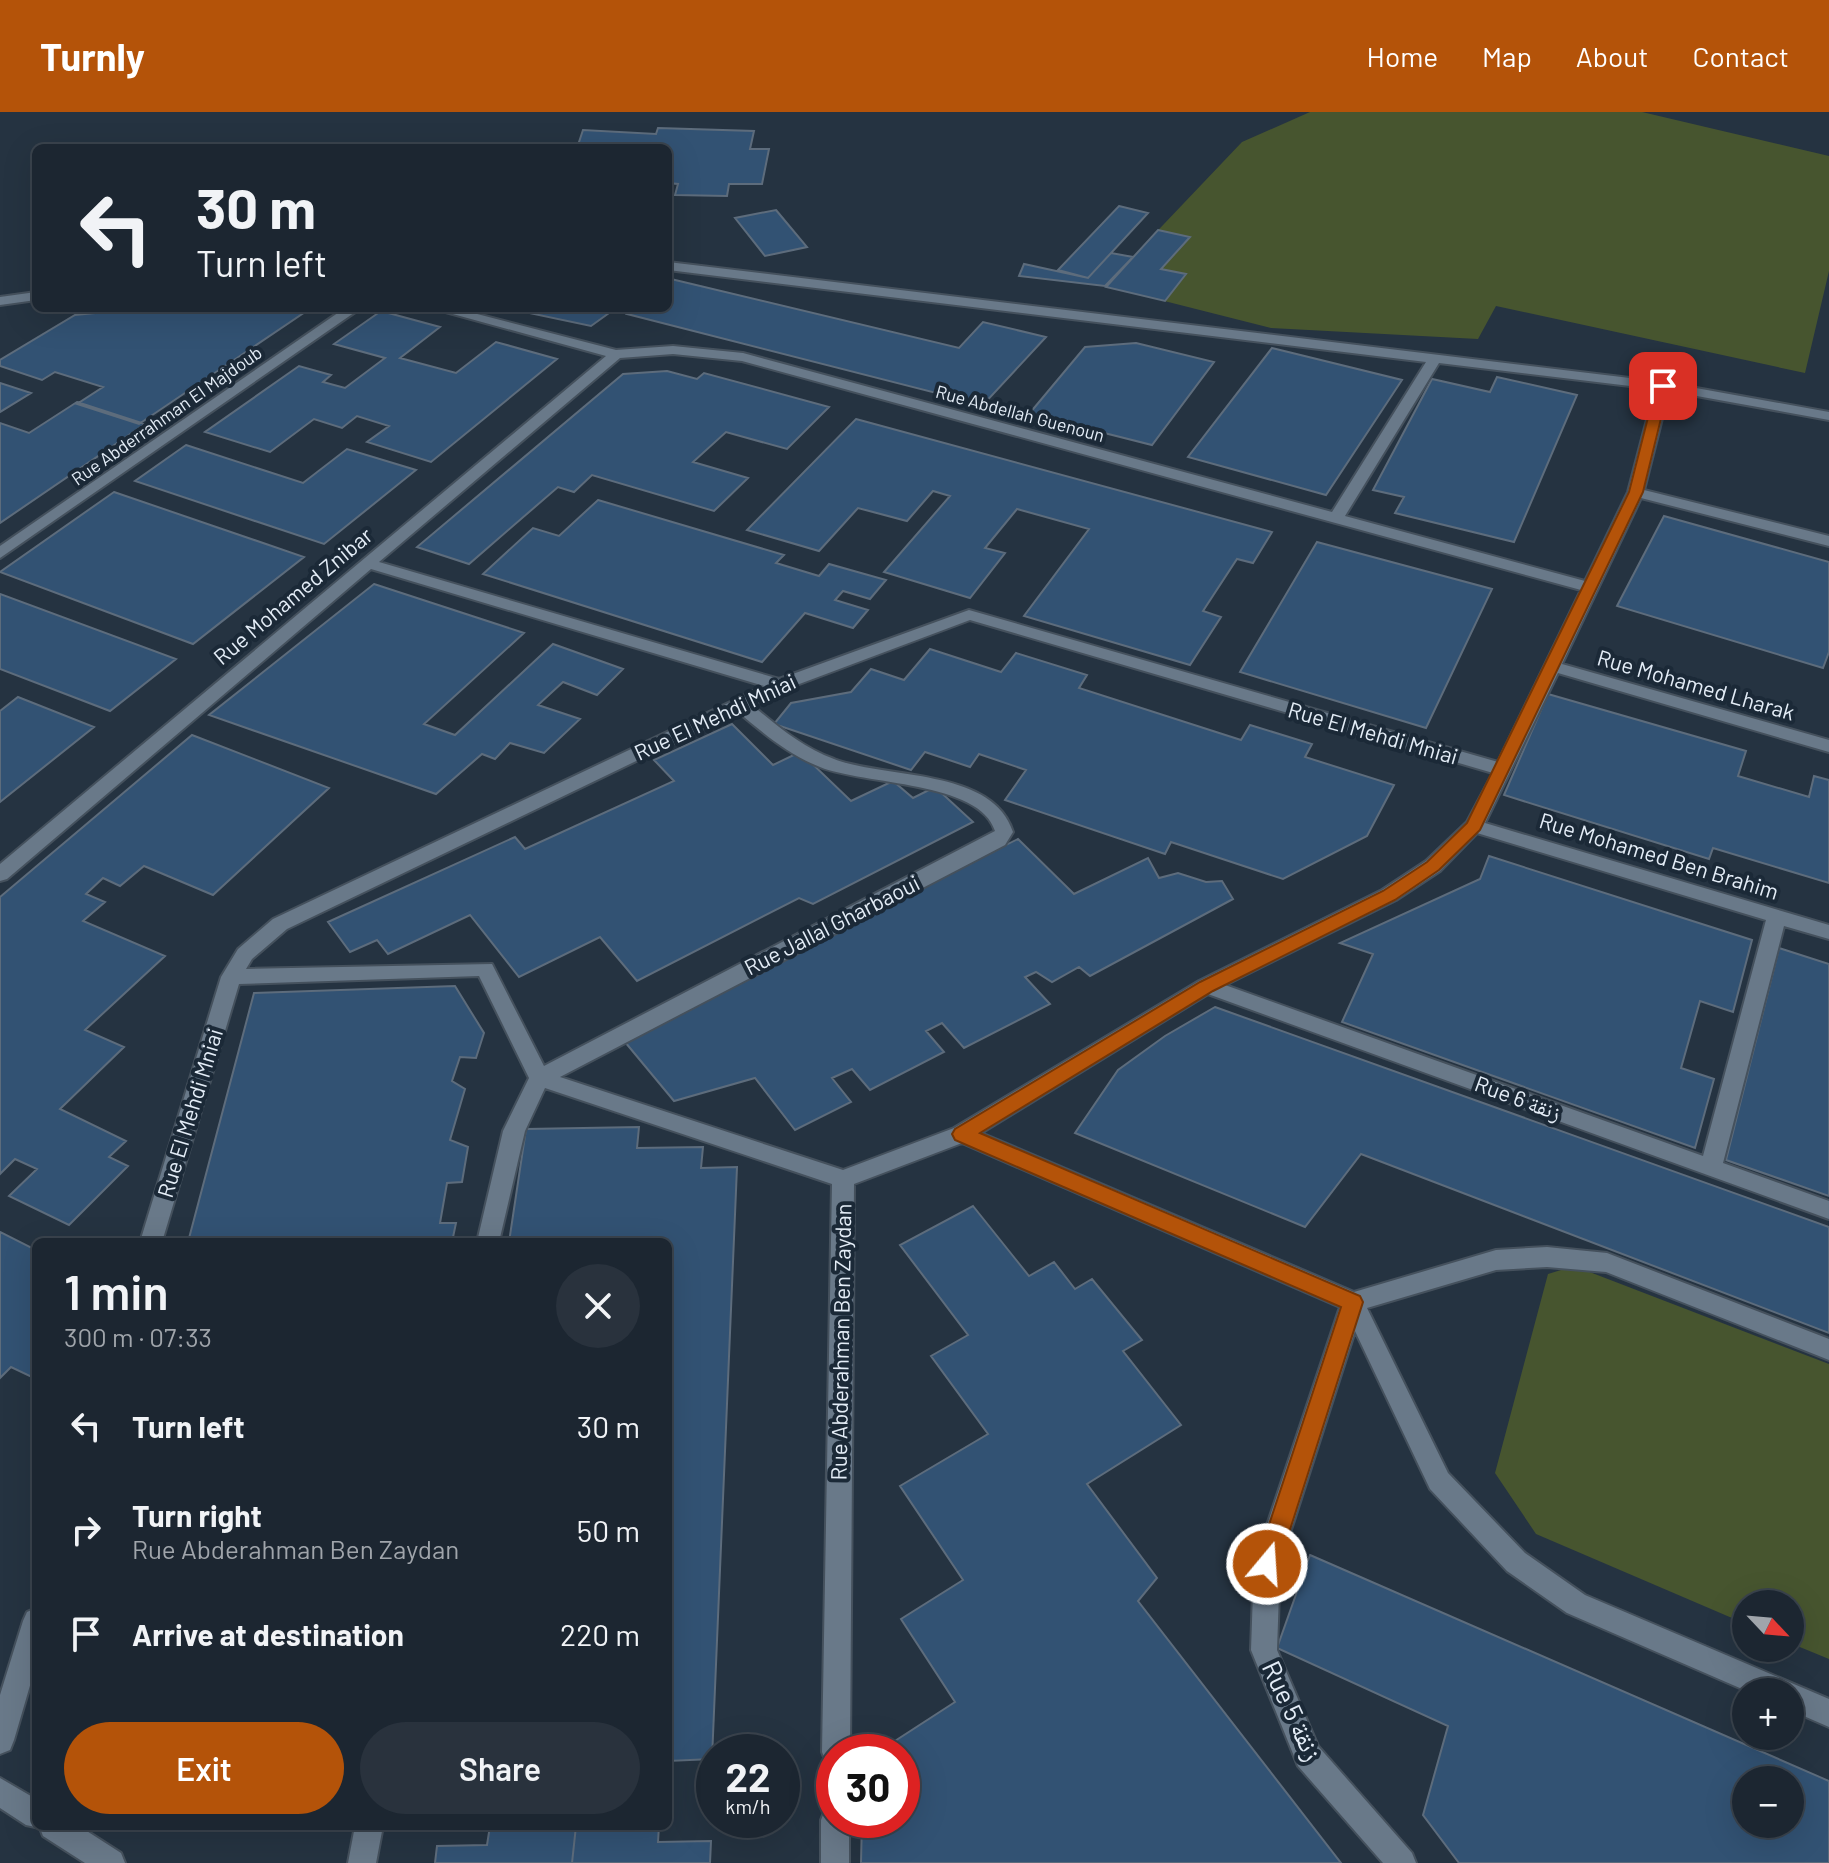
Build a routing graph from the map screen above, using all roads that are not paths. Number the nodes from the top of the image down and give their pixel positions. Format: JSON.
{"nodes":[{"id":1,"x":672,"y":266,"type":"edge"},
{"id":2,"x":32,"y":297,"type":"edge"},
{"id":3,"x":0,"y":301,"type":"edge"},
{"id":4,"x":348,"y":312,"type":"edge"},
{"id":5,"x":453,"y":312,"type":"edge"},
{"id":6,"x":616,"y":354,"type":"junction"},
{"id":7,"x":1435,"y":359,"type":"junction"},
{"id":8,"x":1663,"y":386,"type":"junction"},
{"id":9,"x":1829,"y":416,"type":"edge"},
{"id":10,"x":1636,"y":492,"type":"junction"},
{"id":11,"x":1336,"y":518,"type":"junction"},
{"id":12,"x":1829,"y":541,"type":"edge"},
{"id":13,"x":0,"y":553,"type":"edge"},
{"id":14,"x":366,"y":563,"type":"junction"},
{"id":15,"x":1589,"y":587,"type":"junction"},
{"id":16,"x":1552,"y":666,"type":"junction"},
{"id":17,"x":780,"y":685,"type":"junction"},
{"id":18,"x":739,"y":704,"type":"junction"},
{"id":19,"x":1829,"y":746,"type":"edge"},
{"id":20,"x":1503,"y":770,"type":"junction"},
{"id":21,"x":1474,"y":826,"type":"junction"},
{"id":22,"x":0,"y":874,"type":"edge"},
{"id":23,"x":1777,"y":916,"type":"junction"},
{"id":24,"x":1829,"y":932,"type":"edge"},
{"id":25,"x":231,"y":977,"type":"junction"},
{"id":26,"x":1206,"y":986,"type":"junction"},
{"id":27,"x":539,"y":1078,"type":"junction"},
{"id":28,"x":962,"y":1134,"type":"junction"},
{"id":29,"x":1711,"y":1167,"type":"junction"},
{"id":30,"x":843,"y":1179,"type":"junction"},
{"id":31,"x":1829,"y":1210,"type":"edge"},
{"id":32,"x":152,"y":1238,"type":"edge"},
{"id":33,"x":489,"y":1238,"type":"edge"},
{"id":34,"x":1353,"y":1302,"type":"junction"},
{"id":35,"x":1829,"y":1350,"type":"edge"},
{"id":36,"x":32,"y":1634,"type":"edge"},
{"id":37,"x":1748,"y":1678,"type":"edge"},
{"id":38,"x":1804,"y":1702,"type":"edge"},
{"id":39,"x":1829,"y":1713,"type":"edge"},
{"id":40,"x":836,"y":1734,"type":"edge"},
{"id":41,"x":0,"y":1740,"type":"edge"},
{"id":42,"x":0,"y":1792,"type":"edge"},
{"id":43,"x":32,"y":1812,"type":"edge"},
{"id":44,"x":59,"y":1830,"type":"edge"},
{"id":45,"x":368,"y":1830,"type":"edge"},
{"id":46,"x":835,"y":1838,"type":"edge"},
{"id":47,"x":111,"y":1863,"type":"edge"},
{"id":48,"x":362,"y":1863,"type":"edge"},
{"id":49,"x":835,"y":1863,"type":"edge"},
{"id":50,"x":1402,"y":1863,"type":"edge"}],
"edges":[{"from":1,"to":7,"type":"street"},
{"from":2,"to":3,"type":"street"},
{"from":4,"to":13,"type":"street","name":"Rue Abderrahman El Majdoub"},
{"from":5,"to":6,"type":"street","name":"Rue Abdellah Guenoun"},
{"from":6,"to":11,"type":"street","name":"Rue Abdellah Guenoun"},
{"from":6,"to":14,"type":"street","name":"Rue Mohamed Znibar"},
{"from":7,"to":8,"type":"street"},
{"from":7,"to":11,"type":"street"},
{"from":8,"to":9,"type":"street"},
{"from":8,"to":10,"type":"street","name":"Rue Abderahman Ben Zaydan"},
{"from":10,"to":12,"type":"street"},
{"from":10,"to":15,"type":"street","name":"Rue Abderahman Ben Zaydan"},
{"from":11,"to":15,"type":"street","name":"Rue Abdellah Guenoun"},
{"from":14,"to":17,"type":"street"},
{"from":14,"to":22,"type":"street","name":"Rue Mohamed Znibar"},
{"from":15,"to":16,"type":"street","name":"Rue Abderahman Ben Zaydan"},
{"from":16,"to":19,"type":"street","name":"Rue Mohamed Lharak"},
{"from":16,"to":20,"type":"street","name":"Rue Abderahman Ben Zaydan"},
{"from":17,"to":18,"type":"street","name":"Rue El Mehdi Mniai"},
{"from":17,"to":20,"type":"street","name":"Rue El Mehdi Mniai"},
{"from":18,"to":25,"type":"street","name":"Rue El Mehdi Mniai"},
{"from":18,"to":27,"type":"street","name":"Rue Jallal Gharbaoui"},
{"from":20,"to":21,"type":"street","name":"Rue Abderahman Ben Zaydan"},
{"from":21,"to":23,"type":"street","name":"Rue Mohamed Ben Brahim"},
{"from":21,"to":26,"type":"street","name":"Rue Abderahman Ben Zaydan"},
{"from":23,"to":24,"type":"street","name":"Rue Mohamed Ben Brahim"},
{"from":23,"to":29,"type":"street"},
{"from":25,"to":27,"type":"street"},
{"from":25,"to":32,"type":"street","name":"Rue El Mehdi Mniai"},
{"from":26,"to":28,"type":"street","name":"Rue Abderahman Ben Zaydan"},
{"from":26,"to":29,"type":"street","name":"Rue 6 زنقة"},
{"from":27,"to":30,"type":"street"},
{"from":27,"to":33,"type":"street"},
{"from":28,"to":30,"type":"street","name":"Rue Abderahman Ben Zaydan"},
{"from":28,"to":34,"type":"street"},
{"from":29,"to":31,"type":"street","name":"Rue 6 زنقة"},
{"from":30,"to":40,"type":"street","name":"Rue Abderahman Ben Zaydan"},
{"from":34,"to":35,"type":"street"},
{"from":34,"to":37,"type":"street"},
{"from":34,"to":50,"type":"street","name":"Rue 5 زنقة"},
{"from":36,"to":41,"type":"street"},
{"from":38,"to":39,"type":"street"},
{"from":42,"to":43,"type":"street"},
{"from":44,"to":47,"type":"street"},
{"from":45,"to":48,"type":"street"},
{"from":46,"to":49,"type":"street"}]}
